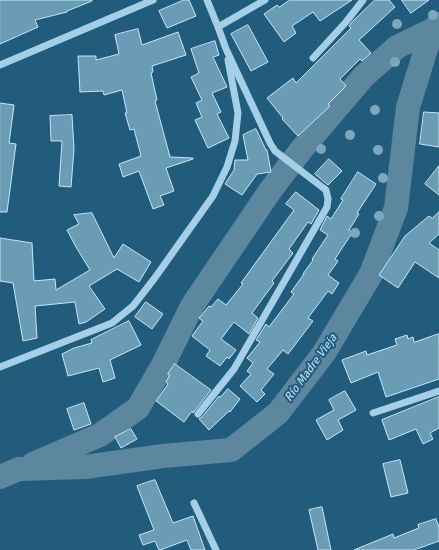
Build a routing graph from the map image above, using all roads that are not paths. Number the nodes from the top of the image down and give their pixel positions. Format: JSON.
{"nodes":[{"id":1,"x":153,"y":0,"type":"edge"},
{"id":2,"x":207,"y":0,"type":"edge"},
{"id":3,"x":265,"y":0,"type":"edge"},
{"id":4,"x":363,"y":0,"type":"edge"},
{"id":5,"x":218,"y":27,"type":"junction"},
{"id":6,"x":226,"y":50,"type":"junction"},
{"id":7,"x":313,"y":58,"type":"dead end"},
{"id":8,"x":0,"y":65,"type":"edge"},
{"id":9,"x":0,"y":367,"type":"edge"},
{"id":10,"x":439,"y":391,"type":"edge"},
{"id":11,"x":373,"y":413,"type":"dead end"},
{"id":12,"x":198,"y":414,"type":"dead end"},
{"id":13,"x":194,"y":503,"type":"dead end"},
{"id":14,"x":216,"y":550,"type":"edge"}],
"edges":[{"from":1,"to":8,"type":"street"},
{"from":2,"to":5,"type":"street"},
{"from":3,"to":5,"type":"street"},
{"from":4,"to":7,"type":"street"},
{"from":5,"to":6,"type":"street"},
{"from":6,"to":9,"type":"street"},
{"from":6,"to":12,"type":"street"},
{"from":10,"to":11,"type":"street"},
{"from":13,"to":14,"type":"street"}]}
